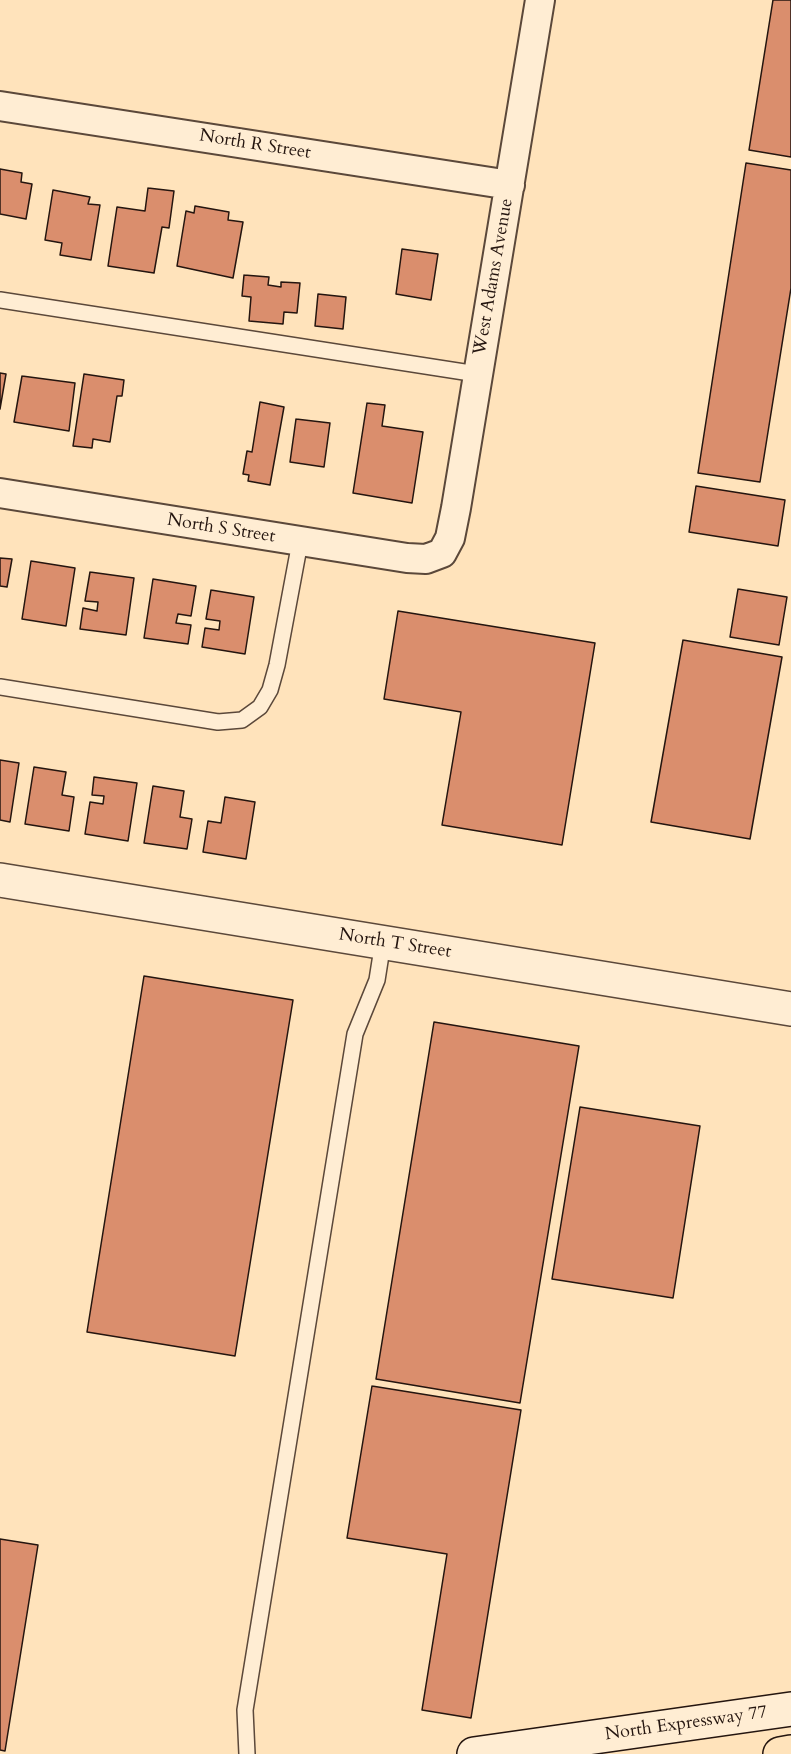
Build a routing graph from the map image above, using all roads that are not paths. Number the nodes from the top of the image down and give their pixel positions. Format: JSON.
{"nodes":[{"id":1,"x":539,"y":0,"type":"edge"},
{"id":2,"x":0,"y":106,"type":"edge"},
{"id":3,"x":510,"y":185,"type":"junction"},
{"id":4,"x":0,"y":300,"type":"edge"},
{"id":5,"x":477,"y":374,"type":"junction"},
{"id":6,"x":0,"y":493,"type":"edge"},
{"id":7,"x":300,"y":542,"type":"junction"},
{"id":8,"x":442,"y":553,"type":"joint"},
{"id":9,"x":0,"y":687,"type":"edge"},
{"id":10,"x":0,"y":880,"type":"edge"},
{"id":11,"x":383,"y":942,"type":"junction"},
{"id":12,"x":791,"y":1009,"type":"edge"},
{"id":13,"x":791,"y":1709,"type":"edge"},
{"id":14,"x":791,"y":1752,"type":"edge"},
{"id":15,"x":248,"y":1754,"type":"edge"},
{"id":16,"x":474,"y":1754,"type":"edge"},
{"id":17,"x":780,"y":1754,"type":"edge"}],
"edges":[{"from":1,"to":3,"type":"street","name":"West Adams Avenue"},
{"from":2,"to":3,"type":"street","name":"North R Street"},
{"from":3,"to":5,"type":"street","name":"West Adams Avenue"},
{"from":4,"to":5,"type":"lane"},
{"from":5,"to":8,"type":"street","name":"West Adams Avenue"},
{"from":6,"to":7,"type":"street","name":"North S Street"},
{"from":7,"to":8,"type":"street","name":"North S Street"},
{"from":7,"to":9,"type":"lane"},
{"from":10,"to":11,"type":"street","name":"North T Street"},
{"from":11,"to":12,"type":"street","name":"North T Street"},
{"from":11,"to":15,"type":"lane"},
{"from":13,"to":16,"type":"street","name":"North Expressway 77"},
{"from":14,"to":17,"type":"highway"}]}
